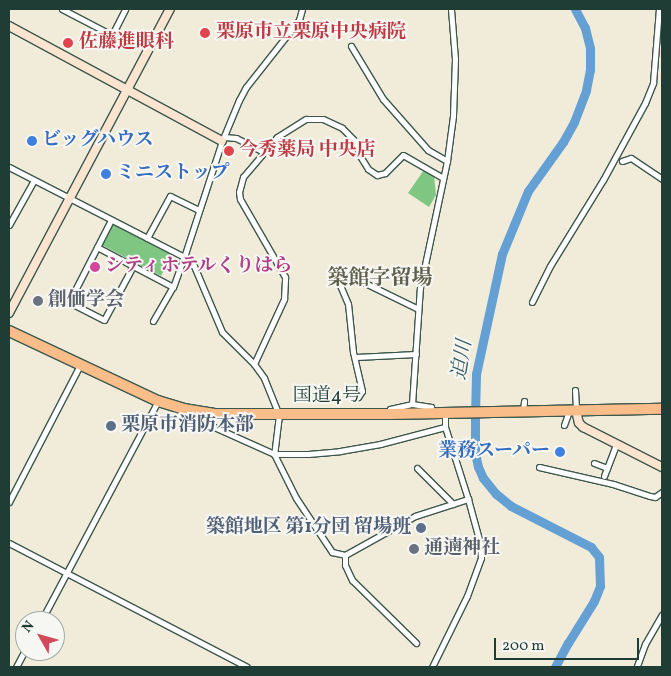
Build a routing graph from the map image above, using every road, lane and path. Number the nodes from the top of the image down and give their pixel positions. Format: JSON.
{"nodes":[{"id":1,"x":62,"y":9,"type":"edge"},
{"id":2,"x":125,"y":9,"type":"edge"},
{"id":3,"x":170,"y":9,"type":"edge"},
{"id":4,"x":302,"y":9,"type":"edge"},
{"id":5,"x":451,"y":9,"type":"edge"},
{"id":6,"x":659,"y":9,"type":"edge"},
{"id":7,"x":661,"y":23,"type":"edge"},
{"id":8,"x":9,"y":26,"type":"edge"},
{"id":9,"x":351,"y":46,"type":"dead end"},
{"id":10,"x":128,"y":90,"type":"junction"},
{"id":11,"x":223,"y":139,"type":"junction"},
{"id":12,"x":264,"y":152,"type":"junction"},
{"id":13,"x":447,"y":161,"type":"junction"},
{"id":14,"x":622,"y":161,"type":"dead end"},
{"id":15,"x":9,"y":166,"type":"edge"},
{"id":16,"x":443,"y":178,"type":"junction"},
{"id":17,"x":662,"y":179,"type":"edge"},
{"id":18,"x":34,"y":180,"type":"junction"},
{"id":19,"x":70,"y":198,"type":"junction"},
{"id":20,"x":198,"y":210,"type":"junction"},
{"id":21,"x":111,"y":220,"type":"junction"},
{"id":22,"x":9,"y":225,"type":"edge"},
{"id":23,"x":147,"y":238,"type":"junction"},
{"id":24,"x":97,"y":247,"type":"junction"},
{"id":25,"x":184,"y":257,"type":"junction"},
{"id":26,"x":133,"y":266,"type":"junction"},
{"id":27,"x":172,"y":287,"type":"junction"},
{"id":28,"x":532,"y":302,"type":"dead end"},
{"id":29,"x":418,"y":309,"type":"junction"},
{"id":30,"x":9,"y":313,"type":"edge"},
{"id":31,"x":153,"y":321,"type":"dead end"},
{"id":32,"x":9,"y":331,"type":"edge"},
{"id":33,"x":416,"y":354,"type":"junction"},
{"id":34,"x":356,"y":357,"type":"junction"},
{"id":35,"x":254,"y":364,"type":"junction"},
{"id":36,"x":80,"y":365,"type":"junction"},
{"id":37,"x":575,"y":390,"type":"dead end"},
{"id":38,"x":358,"y":396,"type":"dead end"},
{"id":39,"x":158,"y":401,"type":"junction"},
{"id":40,"x":412,"y":404,"type":"junction"},
{"id":41,"x":184,"y":409,"type":"junction"},
{"id":42,"x":662,"y":409,"type":"edge"},
{"id":43,"x":572,"y":410,"type":"junction"},
{"id":44,"x":432,"y":413,"type":"junction"},
{"id":45,"x":447,"y":413,"type":"junction"},
{"id":46,"x":390,"y":414,"type":"junction"},
{"id":47,"x":279,"y":415,"type":"junction"},
{"id":48,"x":564,"y":425,"type":"dead end"},
{"id":49,"x":445,"y":427,"type":"junction"},
{"id":50,"x":616,"y":444,"type":"junction"},
{"id":51,"x":274,"y":454,"type":"junction"},
{"id":52,"x":594,"y":463,"type":"dead end"},
{"id":53,"x":540,"y":467,"type":"dead end"},
{"id":54,"x":662,"y":467,"type":"edge"},
{"id":55,"x":417,"y":468,"type":"dead end"},
{"id":56,"x":607,"y":468,"type":"junction"},
{"id":57,"x":604,"y":476,"type":"dead end"},
{"id":58,"x":662,"y":492,"type":"edge"},
{"id":59,"x":468,"y":499,"type":"junction"},
{"id":60,"x":9,"y":502,"type":"edge"},
{"id":61,"x":453,"y":504,"type":"junction"},
{"id":62,"x":9,"y":542,"type":"edge"},
{"id":63,"x":345,"y":555,"type":"junction"},
{"id":64,"x":67,"y":572,"type":"junction"},
{"id":65,"x":46,"y":611,"type":"edge"},
{"id":66,"x":662,"y":614,"type":"edge"},
{"id":67,"x":416,"y":643,"type":"dead end"},
{"id":68,"x":637,"y":666,"type":"edge"},
{"id":69,"x":247,"y":667,"type":"edge"},
{"id":70,"x":432,"y":667,"type":"edge"}],
"edges":[{"from":1,"to":2,"type":"street"},
{"from":3,"to":10,"type":"street"},
{"from":4,"to":11,"type":"street"},
{"from":5,"to":13,"type":"street"},
{"from":6,"to":7,"type":"street"},
{"from":7,"to":28,"type":"street"},
{"from":8,"to":10,"type":"street"},
{"from":9,"to":13,"type":"street"},
{"from":10,"to":11,"type":"street"},
{"from":10,"to":19,"type":"street"},
{"from":11,"to":12,"type":"street"},
{"from":11,"to":20,"type":"street"},
{"from":12,"to":16,"type":"street"},
{"from":12,"to":35,"type":"street"},
{"from":13,"to":16,"type":"street"},
{"from":14,"to":17,"type":"street"},
{"from":15,"to":18,"type":"street"},
{"from":16,"to":29,"type":"street"},
{"from":18,"to":19,"type":"street"},
{"from":18,"to":22,"type":"street"},
{"from":19,"to":21,"type":"street"},
{"from":19,"to":30,"type":"street"},
{"from":20,"to":23,"type":"street"},
{"from":20,"to":25,"type":"street"},
{"from":21,"to":23,"type":"street"},
{"from":21,"to":24,"type":"street"},
{"from":23,"to":25,"type":"street"},
{"from":24,"to":26,"type":"street"},
{"from":24,"to":26,"type":"street"},
{"from":25,"to":27,"type":"street"},
{"from":25,"to":35,"type":"street"},
{"from":26,"to":27,"type":"street"},
{"from":27,"to":31,"type":"street"},
{"from":29,"to":33,"type":"street"},
{"from":29,"to":34,"type":"street"},
{"from":32,"to":36,"type":"highway","name":"国道4号"},
{"from":33,"to":34,"type":"street"},
{"from":33,"to":40,"type":"street"},
{"from":34,"to":38,"type":"street"},
{"from":35,"to":47,"type":"street"},
{"from":36,"to":39,"type":"highway","name":"国道4号"},
{"from":36,"to":60,"type":"street"},
{"from":37,"to":43,"type":"street"},
{"from":39,"to":41,"type":"highway","name":"国道4号"},
{"from":39,"to":64,"type":"street"},
{"from":40,"to":44,"type":"street"},
{"from":40,"to":46,"type":"street"},
{"from":41,"to":47,"type":"highway","name":"国道4号"},
{"from":41,"to":51,"type":"street"},
{"from":42,"to":43,"type":"highway","name":"国道4号"},
{"from":43,"to":45,"type":"highway","name":"国道4号"},
{"from":43,"to":48,"type":"street"},
{"from":43,"to":50,"type":"street"},
{"from":44,"to":45,"type":"highway","name":"国道4号"},
{"from":44,"to":46,"type":"highway","name":"国道4号"},
{"from":45,"to":49,"type":"street"},
{"from":46,"to":47,"type":"highway","name":"国道4号"},
{"from":47,"to":51,"type":"street"},
{"from":49,"to":51,"type":"street"},
{"from":49,"to":59,"type":"street"},
{"from":50,"to":54,"type":"street"},
{"from":50,"to":56,"type":"street"},
{"from":51,"to":63,"type":"street"},
{"from":52,"to":56,"type":"street"},
{"from":53,"to":58,"type":"street"},
{"from":55,"to":61,"type":"street"},
{"from":56,"to":57,"type":"street"},
{"from":59,"to":61,"type":"street"},
{"from":59,"to":70,"type":"street"},
{"from":61,"to":63,"type":"street"},
{"from":62,"to":64,"type":"street"},
{"from":63,"to":67,"type":"street"},
{"from":64,"to":65,"type":"street"},
{"from":64,"to":69,"type":"street"},
{"from":66,"to":68,"type":"street"}]}
